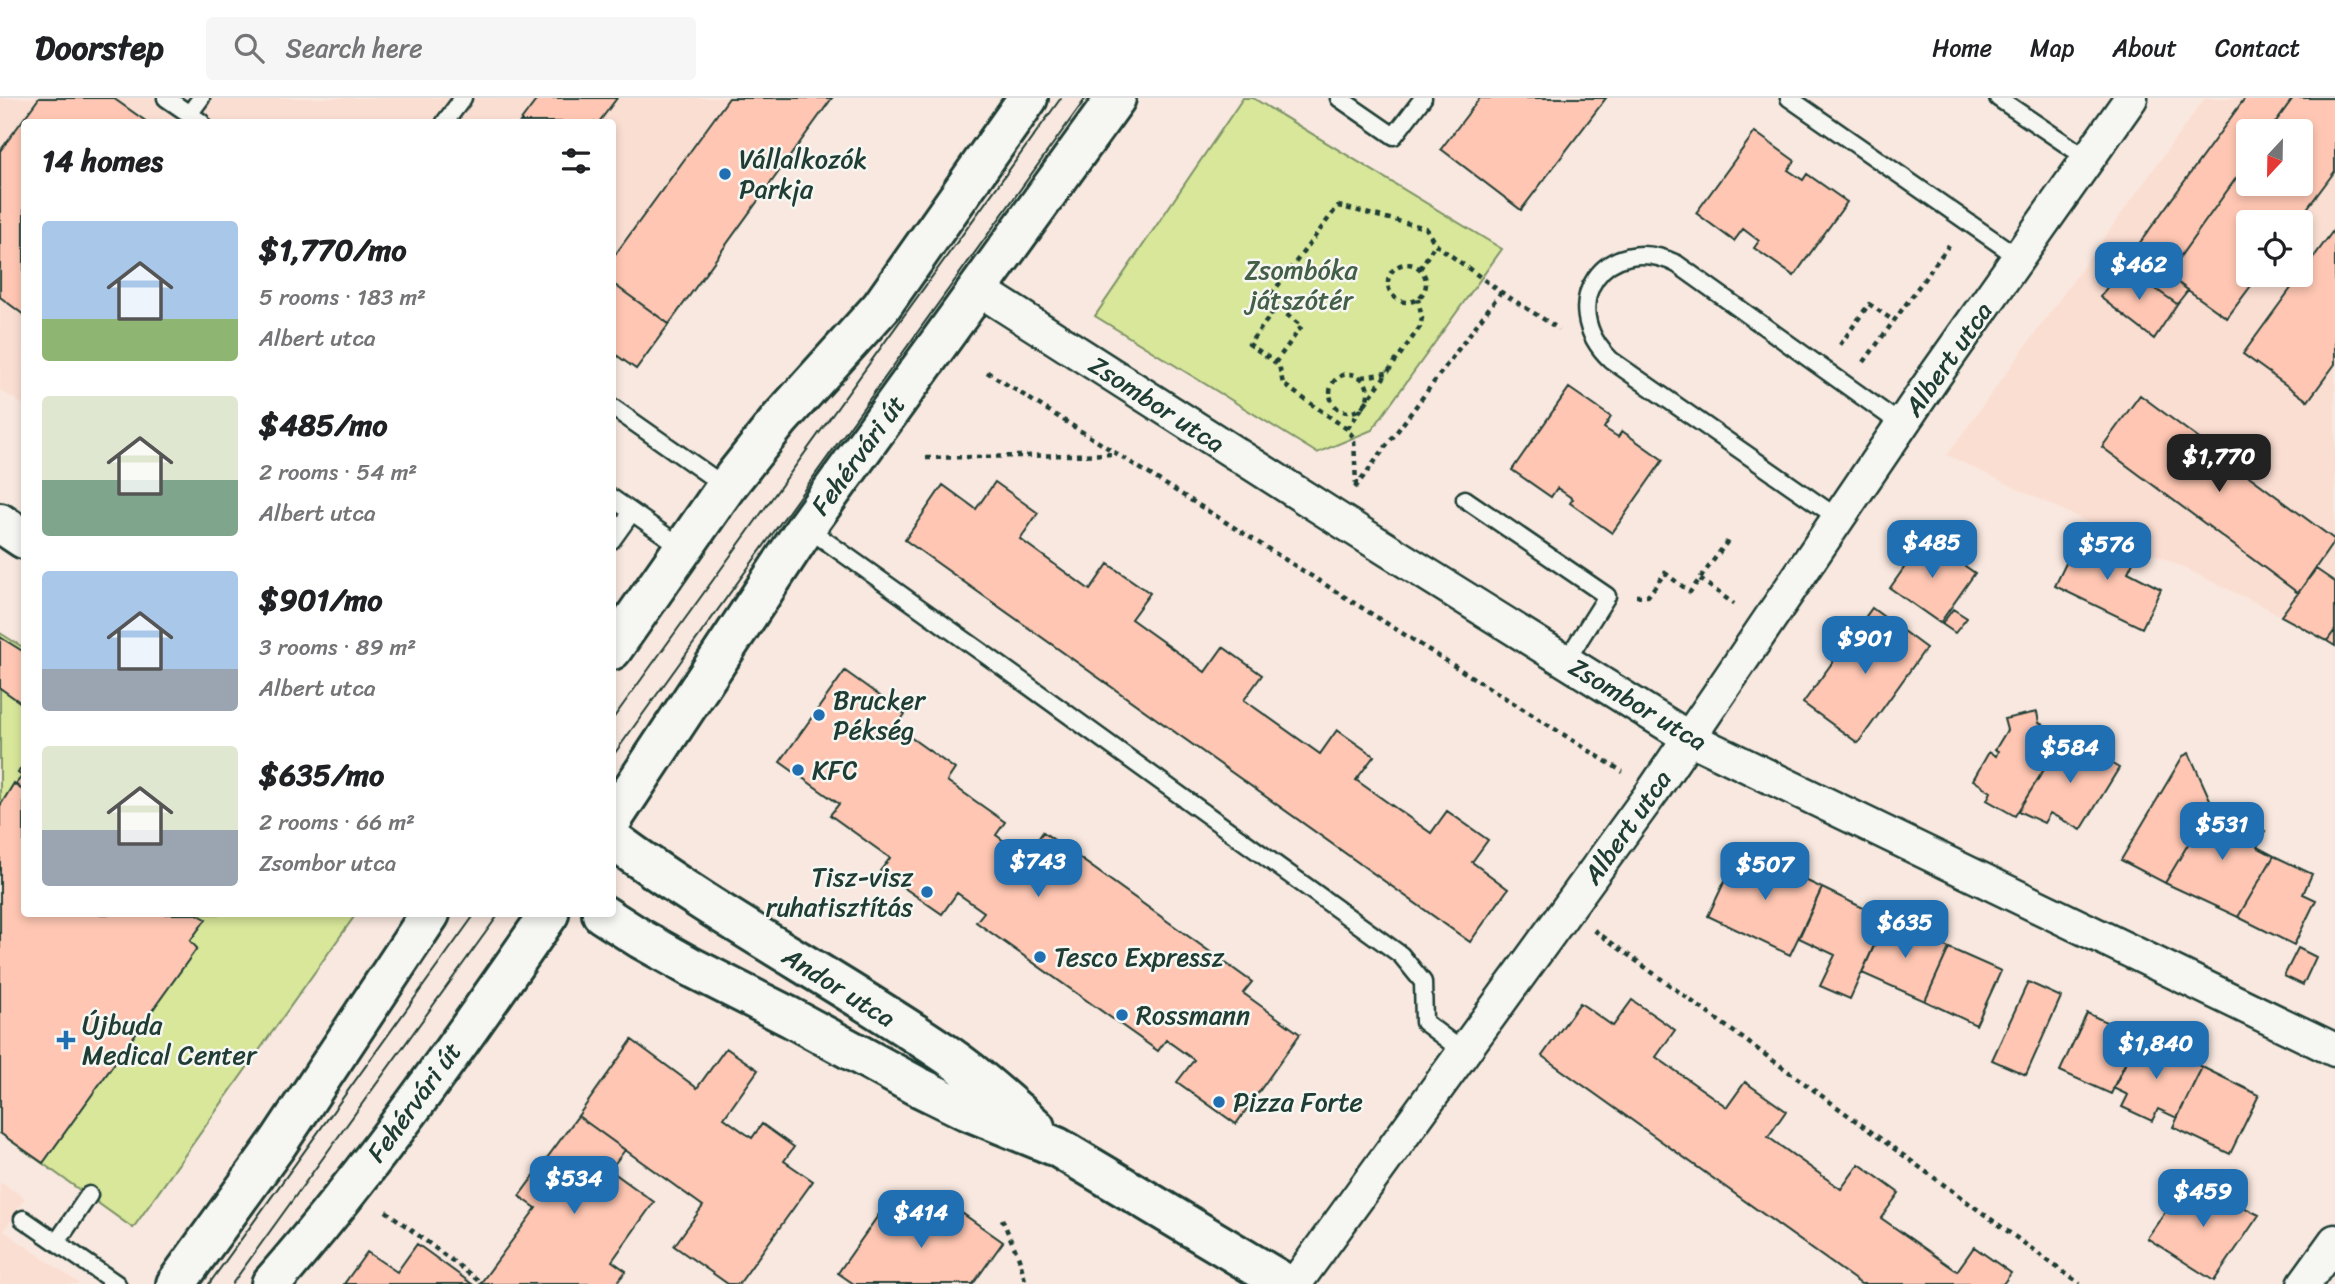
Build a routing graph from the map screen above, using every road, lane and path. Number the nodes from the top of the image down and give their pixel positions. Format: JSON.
{"nodes":[{"id":1,"x":166,"y":98,"type":"edge"},
{"id":2,"x":201,"y":98,"type":"edge"},
{"id":3,"x":463,"y":98,"type":"edge"},
{"id":4,"x":1028,"y":98,"type":"edge"},
{"id":5,"x":1116,"y":98,"type":"edge"},
{"id":6,"x":1339,"y":98,"type":"edge"},
{"id":7,"x":1423,"y":98,"type":"edge"},
{"id":8,"x":1788,"y":98,"type":"edge"},
{"id":9,"x":1998,"y":98,"type":"edge"},
{"id":10,"x":2131,"y":98,"type":"edge"},
{"id":11,"x":195,"y":118,"type":"edge"},
{"id":12,"x":447,"y":119,"type":"edge"},
{"id":13,"x":2088,"y":159,"type":"junction"},
{"id":14,"x":1966,"y":221,"type":"junction"},
{"id":15,"x":1435,"y":244,"type":"junction"},
{"id":16,"x":2018,"y":257,"type":"junction"},
{"id":17,"x":1420,"y":269,"type":"junction"},
{"id":18,"x":978,"y":289,"type":"junction"},
{"id":19,"x":1501,"y":292,"type":"junction"},
{"id":20,"x":1418,"y":299,"type":"junction"},
{"id":21,"x":1277,"y":307,"type":"junction"},
{"id":22,"x":1894,"y":321,"type":"junction"},
{"id":23,"x":1598,"y":347,"type":"junction"},
{"id":24,"x":1275,"y":363,"type":"junction"},
{"id":25,"x":1823,"y":368,"type":"junction"},
{"id":26,"x":987,"y":372,"type":"dead end"},
{"id":27,"x":1388,"y":372,"type":"junction"},
{"id":28,"x":1360,"y":377,"type":"junction"},
{"id":29,"x":1848,"y":386,"type":"junction"},
{"id":30,"x":1365,"y":405,"type":"junction"},
{"id":31,"x":616,"y":410,"type":"edge"},
{"id":32,"x":1902,"y":425,"type":"junction"},
{"id":33,"x":1347,"y":429,"type":"junction"},
{"id":34,"x":1118,"y":454,"type":"junction"},
{"id":35,"x":926,"y":458,"type":"dead end"},
{"id":36,"x":726,"y":487,"type":"junction"},
{"id":37,"x":1356,"y":487,"type":"junction"},
{"id":38,"x":1465,"y":499,"type":"dead end"},
{"id":39,"x":616,"y":501,"type":"edge"},
{"id":40,"x":0,"y":504,"type":"edge"},
{"id":41,"x":632,"y":512,"type":"junction"},
{"id":42,"x":21,"y":513,"type":"edge"},
{"id":43,"x":1335,"y":517,"type":"junction"},
{"id":44,"x":1838,"y":518,"type":"junction"},
{"id":45,"x":0,"y":523,"type":"edge"},
{"id":46,"x":806,"y":527,"type":"junction"},
{"id":47,"x":616,"y":534,"type":"edge"},
{"id":48,"x":21,"y":538,"type":"edge"},
{"id":49,"x":1730,"y":538,"type":"dead end"},
{"id":50,"x":683,"y":548,"type":"junction"},
{"id":51,"x":1700,"y":579,"type":"junction"},
{"id":52,"x":1607,"y":596,"type":"junction"},
{"id":53,"x":1734,"y":604,"type":"dead end"},
{"id":54,"x":616,"y":639,"type":"edge"},
{"id":55,"x":1566,"y":661,"type":"junction"},
{"id":56,"x":1689,"y":738,"type":"junction"},
{"id":57,"x":1653,"y":790,"type":"junction"},
{"id":58,"x":616,"y":814,"type":"edge"},
{"id":59,"x":616,"y":842,"type":"edge"},
{"id":60,"x":1567,"y":911,"type":"junction"},
{"id":61,"x":428,"y":917,"type":"edge"},
{"id":62,"x":547,"y":917,"type":"edge"},
{"id":63,"x":607,"y":917,"type":"edge"},
{"id":64,"x":2335,"y":1051,"type":"edge"},
{"id":65,"x":1465,"y":1053,"type":"junction"},
{"id":66,"x":1058,"y":1147,"type":"junction"},
{"id":67,"x":89,"y":1195,"type":"dead end"},
{"id":68,"x":386,"y":1211,"type":"dead end"},
{"id":69,"x":23,"y":1219,"type":"dead end"},
{"id":70,"x":1002,"y":1219,"type":"dead end"},
{"id":71,"x":2335,"y":1241,"type":"edge"},
{"id":72,"x":57,"y":1242,"type":"junction"},
{"id":73,"x":117,"y":1284,"type":"edge"},
{"id":74,"x":176,"y":1284,"type":"edge"},
{"id":75,"x":271,"y":1284,"type":"edge"},
{"id":76,"x":483,"y":1284,"type":"edge"},
{"id":77,"x":1026,"y":1284,"type":"edge"},
{"id":78,"x":1286,"y":1284,"type":"edge"},
{"id":79,"x":1295,"y":1284,"type":"edge"},
{"id":80,"x":2080,"y":1284,"type":"edge"},
{"id":81,"x":2304,"y":1284,"type":"edge"}],
"edges":[{"from":1,"to":11,"type":"lane"},
{"from":2,"to":11,"type":"lane"},
{"from":3,"to":12,"type":"lane"},
{"from":4,"to":36,"type":"street"},
{"from":5,"to":18,"type":"street","name":"Fehérvári út"},
{"from":6,"to":7,"type":"lane"},
{"from":8,"to":14,"type":"lane"},
{"from":9,"to":13,"type":"lane"},
{"from":10,"to":13,"type":"street","name":"Albert utca"},
{"from":13,"to":16,"type":"street","name":"Albert utca"},
{"from":14,"to":16,"type":"lane"},
{"from":14,"to":22,"type":"path"},
{"from":15,"to":17,"type":"path"},
{"from":15,"to":19,"type":"path"},
{"from":15,"to":21,"type":"path"},
{"from":16,"to":32,"type":"street","name":"Albert utca"},
{"from":17,"to":20,"type":"path"},
{"from":17,"to":20,"type":"path"},
{"from":18,"to":43,"type":"street","name":"Zsombor utca"},
{"from":18,"to":46,"type":"street","name":"Fehérvári út"},
{"from":19,"to":23,"type":"path"},
{"from":19,"to":37,"type":"path"},
{"from":20,"to":27,"type":"path"},
{"from":21,"to":24,"type":"path"},
{"from":21,"to":24,"type":"path"},
{"from":22,"to":25,"type":"path"},
{"from":22,"to":29,"type":"path"},
{"from":23,"to":25,"type":"lane"},
{"from":23,"to":44,"type":"lane"},
{"from":24,"to":33,"type":"path"},
{"from":25,"to":29,"type":"lane"},
{"from":26,"to":34,"type":"path"},
{"from":27,"to":28,"type":"path"},
{"from":27,"to":30,"type":"path"},
{"from":28,"to":30,"type":"path"},
{"from":28,"to":30,"type":"path"},
{"from":29,"to":32,"type":"lane"},
{"from":30,"to":33,"type":"path"},
{"from":31,"to":36,"type":"lane"},
{"from":32,"to":44,"type":"street","name":"Albert utca"},
{"from":33,"to":37,"type":"path"},
{"from":34,"to":35,"type":"path"},
{"from":34,"to":57,"type":"path"},
{"from":36,"to":50,"type":"street"},
{"from":37,"to":43,"type":"path"},
{"from":38,"to":52,"type":"lane"},
{"from":39,"to":41,"type":"lane"},
{"from":40,"to":42,"type":"street"},
{"from":41,"to":47,"type":"lane"},
{"from":41,"to":50,"type":"lane"},
{"from":43,"to":55,"type":"street","name":"Zsombor utca"},
{"from":44,"to":56,"type":"street","name":"Albert utca"},
{"from":45,"to":48,"type":"street"},
{"from":46,"to":58,"type":"street","name":"Fehérvári út"},
{"from":46,"to":65,"type":"lane"},
{"from":49,"to":51,"type":"path"},
{"from":50,"to":54,"type":"street"},
{"from":51,"to":52,"type":"path"},
{"from":51,"to":53,"type":"path"},
{"from":52,"to":55,"type":"lane"},
{"from":55,"to":56,"type":"street","name":"Zsombor utca"},
{"from":56,"to":57,"type":"street","name":"Albert utca"},
{"from":56,"to":64,"type":"street","name":"Zsombor utca"},
{"from":57,"to":60,"type":"street","name":"Albert utca"},
{"from":59,"to":66,"type":"street","name":"Andor utca"},
{"from":60,"to":65,"type":"street","name":"Albert utca"},
{"from":60,"to":80,"type":"path"},
{"from":61,"to":74,"type":"street"},
{"from":62,"to":75,"type":"street","name":"Fehérvári út"},
{"from":63,"to":66,"type":"street","name":"Andor utca"},
{"from":65,"to":79,"type":"street","name":"Albert utca"},
{"from":66,"to":78,"type":"street","name":"Andor utca"},
{"from":67,"to":72,"type":"lane"},
{"from":68,"to":76,"type":"path"},
{"from":69,"to":72,"type":"lane"},
{"from":70,"to":77,"type":"path"},
{"from":71,"to":81,"type":"street"},
{"from":72,"to":73,"type":"lane"}]}
